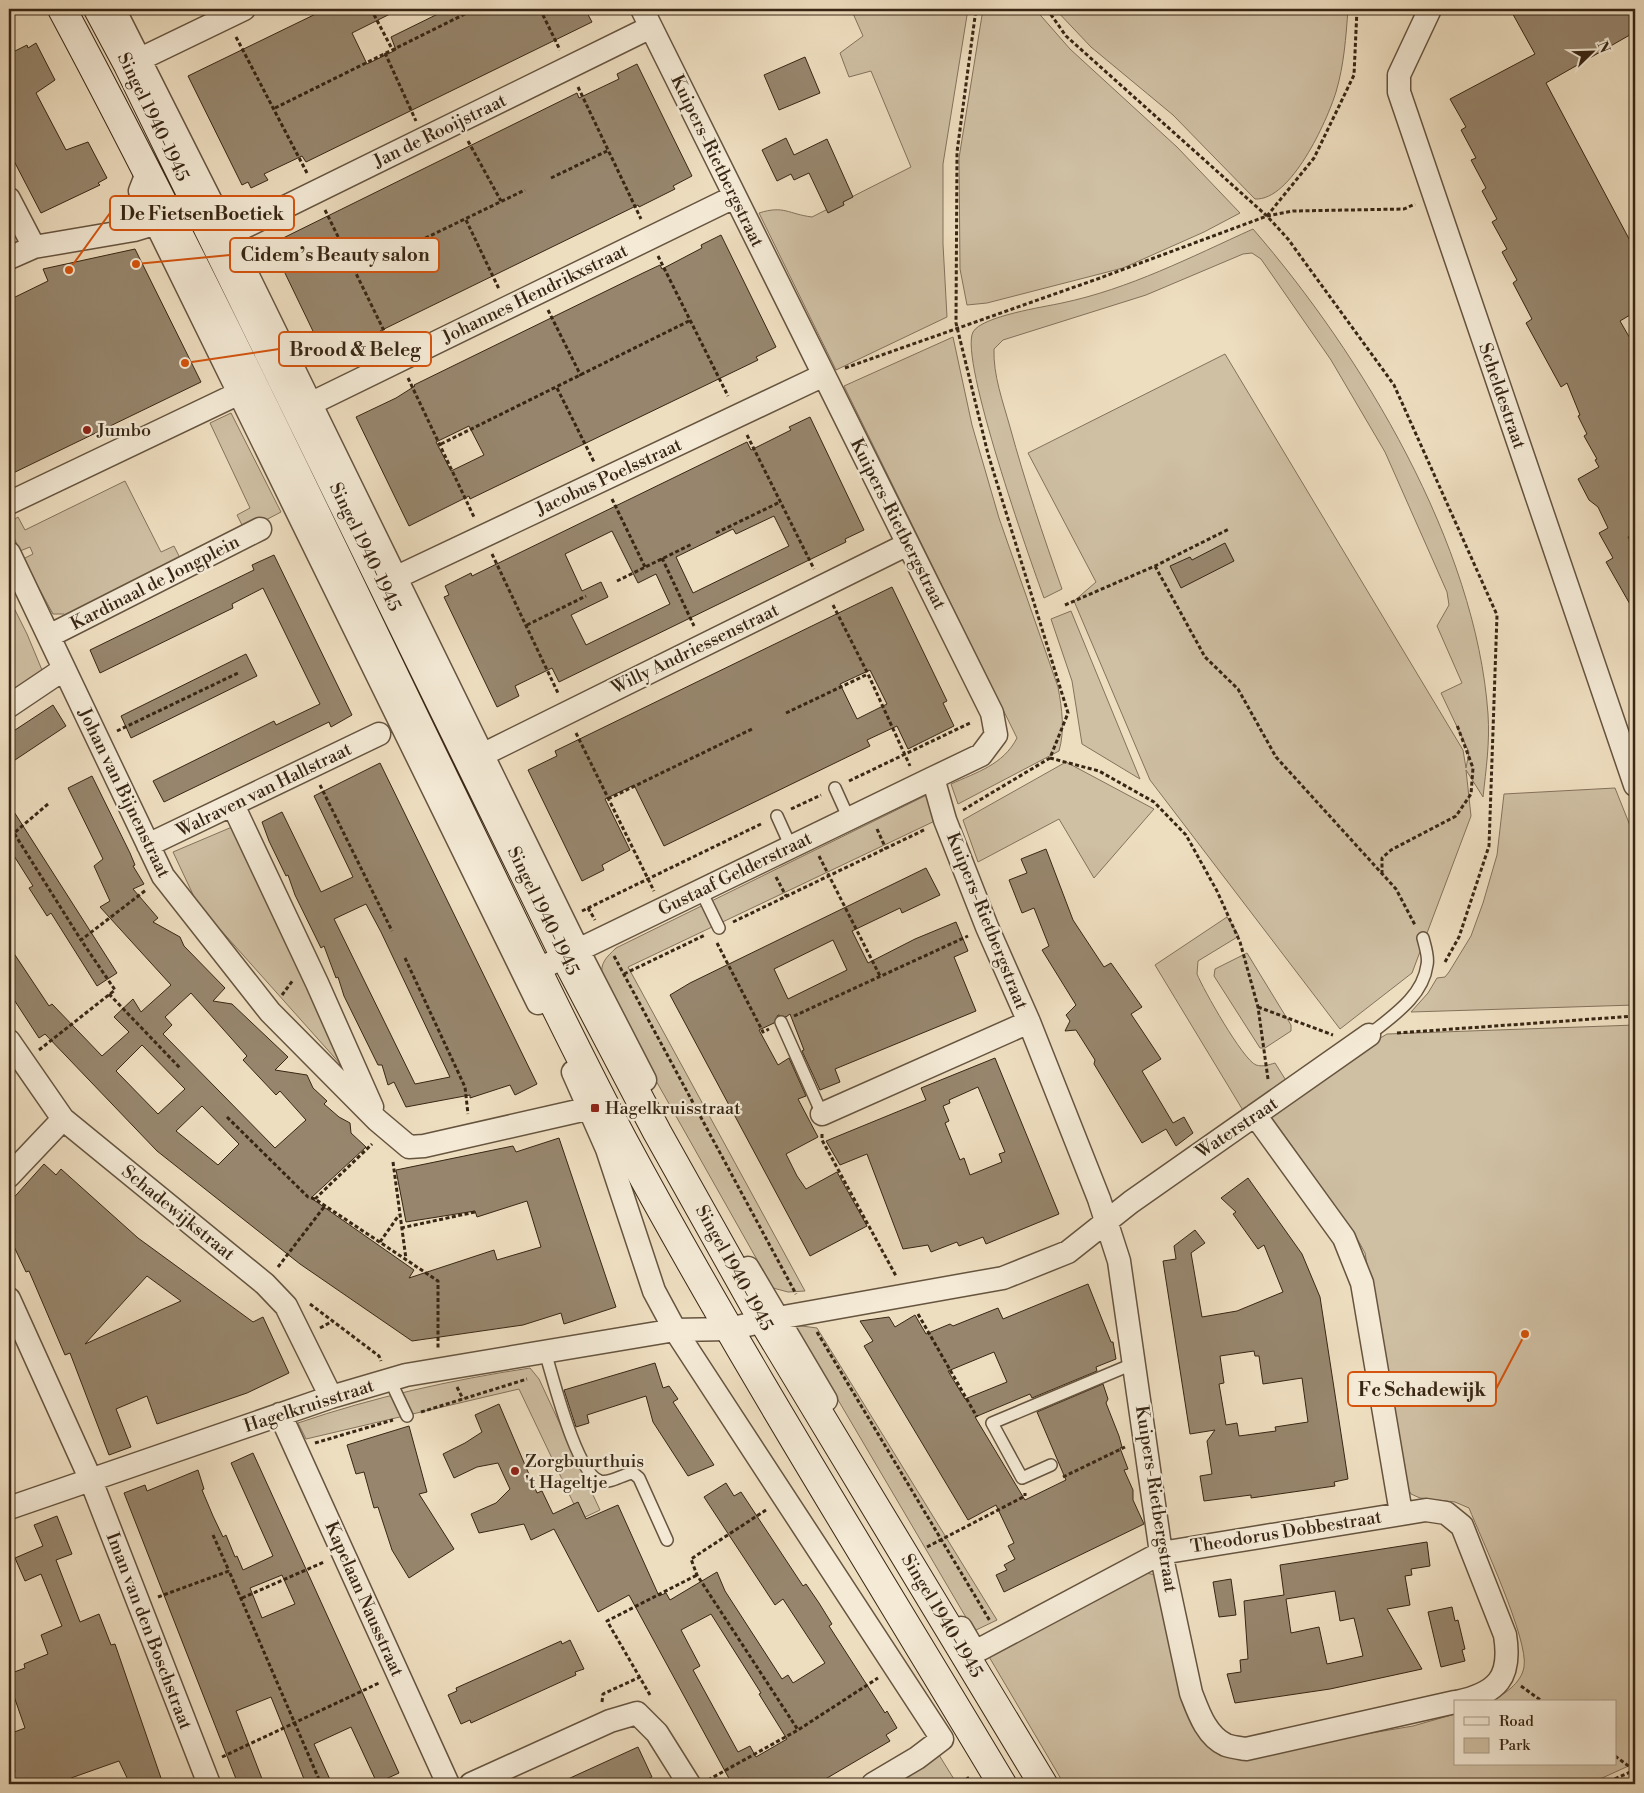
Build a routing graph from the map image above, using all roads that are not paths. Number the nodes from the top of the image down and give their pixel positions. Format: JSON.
{"nodes":[{"id":1,"x":62,"y":9,"type":"edge"},
{"id":2,"x":98,"y":9,"type":"edge"},
{"id":3,"x":114,"y":9,"type":"edge"},
{"id":4,"x":244,"y":9,"type":"edge"},
{"id":5,"x":1430,"y":9,"type":"edge"},
{"id":6,"x":646,"y":18,"type":"edge"},
{"id":7,"x":134,"y":62,"type":"junction"},
{"id":8,"x":147,"y":173,"type":"junction"},
{"id":9,"x":734,"y":196,"type":"junction"},
{"id":10,"x":9,"y":199,"type":"edge"},
{"id":11,"x":157,"y":223,"type":"junction"},
{"id":12,"x":228,"y":235,"type":"junction"},
{"id":13,"x":34,"y":247,"type":"junction"},
{"id":14,"x":9,"y":258,"type":"edge"},
{"id":15,"x":280,"y":375,"type":"junction"},
{"id":16,"x":824,"y":375,"type":"junction"},
{"id":17,"x":247,"y":389,"type":"junction"},
{"id":18,"x":310,"y":404,"type":"junction"},
{"id":19,"x":9,"y":503,"type":"edge"},
{"id":20,"x":260,"y":530,"type":"dead end"},
{"id":21,"x":908,"y":544,"type":"junction"},
{"id":22,"x":9,"y":553,"type":"edge"},
{"id":23,"x":395,"y":578,"type":"junction"},
{"id":24,"x":48,"y":636,"type":"junction"},
{"id":25,"x":64,"y":669,"type":"junction"},
{"id":26,"x":9,"y":706,"type":"edge"},
{"id":27,"x":379,"y":734,"type":"dead end"},
{"id":28,"x":482,"y":755,"type":"junction"},
{"id":29,"x":933,"y":778,"type":"junction"},
{"id":30,"x":1635,"y":785,"type":"edge"},
{"id":31,"x":835,"y":788,"type":"dead end"},
{"id":32,"x":233,"y":805,"type":"junction"},
{"id":33,"x":777,"y":816,"type":"dead end"},
{"id":34,"x":849,"y":819,"type":"junction"},
{"id":35,"x":800,"y":843,"type":"junction"},
{"id":36,"x":148,"y":845,"type":"junction"},
{"id":37,"x":701,"y":891,"type":"junction"},
{"id":38,"x":715,"y":930,"type":"road end"},
{"id":39,"x":1423,"y":938,"type":"road end"},
{"id":40,"x":572,"y":954,"type":"junction"},
{"id":41,"x":537,"y":970,"type":"junction"},
{"id":42,"x":781,"y":1022,"type":"road end"},
{"id":43,"x":1028,"y":1022,"type":"junction"},
{"id":44,"x":1369,"y":1036,"type":"joint"},
{"id":45,"x":9,"y":1041,"type":"edge"},
{"id":46,"x":591,"y":1108,"type":"junction"},
{"id":47,"x":1263,"y":1109,"type":"junction"},
{"id":48,"x":822,"y":1114,"type":"joint"},
{"id":49,"x":63,"y":1119,"type":"junction"},
{"id":50,"x":383,"y":1124,"type":"junction"},
{"id":51,"x":9,"y":1176,"type":"edge"},
{"id":52,"x":1106,"y":1223,"type":"junction"},
{"id":53,"x":9,"y":1299,"type":"edge"},
{"id":54,"x":770,"y":1320,"type":"junction"},
{"id":55,"x":729,"y":1329,"type":"junction"},
{"id":56,"x":675,"y":1330,"type":"junction"},
{"id":57,"x":548,"y":1362,"type":"junction"},
{"id":58,"x":1135,"y":1363,"type":"junction"},
{"id":59,"x":390,"y":1380,"type":"junction"},
{"id":60,"x":331,"y":1397,"type":"junction"},
{"id":61,"x":280,"y":1414,"type":"junction"},
{"id":62,"x":406,"y":1416,"type":"road end"},
{"id":63,"x":1051,"y":1465,"type":"road end"},
{"id":64,"x":90,"y":1478,"type":"junction"},
{"id":65,"x":9,"y":1508,"type":"edge"},
{"id":66,"x":1401,"y":1513,"type":"junction"},
{"id":67,"x":667,"y":1540,"type":"dead end"},
{"id":68,"x":1162,"y":1552,"type":"junction"},
{"id":69,"x":975,"y":1652,"type":"joint"},
{"id":70,"x":1504,"y":1673,"type":"joint"},
{"id":71,"x":1462,"y":1700,"type":"edge"},
{"id":72,"x":1454,"y":1702,"type":"edge"},
{"id":73,"x":205,"y":1775,"type":"edge"},
{"id":74,"x":448,"y":1784,"type":"edge"},
{"id":75,"x":470,"y":1784,"type":"edge"},
{"id":76,"x":689,"y":1784,"type":"edge"},
{"id":77,"x":873,"y":1784,"type":"edge"},
{"id":78,"x":1002,"y":1784,"type":"edge"},
{"id":79,"x":1043,"y":1784,"type":"edge"}],
"edges":[{"from":1,"to":8,"type":"main road","name":"Singel 1940-1945"},
{"from":2,"to":7,"type":"main road","name":"Singel 1940-1945"},
{"from":3,"to":7,"type":"street","name":"Singel 1940-1945"},
{"from":4,"to":7,"type":"street"},
{"from":5,"to":30,"type":"street","name":"Scheldestraat"},
{"from":6,"to":9,"type":"street","name":"Kuipers-Rietbergstraat"},
{"from":6,"to":12,"type":"street","name":"Jan de Rooijstraat"},
{"from":7,"to":12,"type":"street","name":"Singel 1940-1945"},
{"from":7,"to":15,"type":"main road","name":"Singel 1940-1945"},
{"from":8,"to":11,"type":"street","name":"Singel 1940-1945"},
{"from":8,"to":17,"type":"main road","name":"Singel 1940-1945"},
{"from":9,"to":16,"type":"street","name":"Kuipers-Rietbergstraat"},
{"from":9,"to":18,"type":"street","name":"Johannes Hendrikxstraat"},
{"from":10,"to":13,"type":"street"},
{"from":11,"to":13,"type":"street"},
{"from":11,"to":17,"type":"street","name":"Singel 1940-1945"},
{"from":12,"to":18,"type":"street","name":"Singel 1940-1945"},
{"from":13,"to":14,"type":"street"},
{"from":15,"to":17,"type":"street"},
{"from":15,"to":40,"type":"main road","name":"Singel 1940-1945"},
{"from":16,"to":21,"type":"street","name":"Kuipers-Rietbergstraat"},
{"from":16,"to":23,"type":"street","name":"Jacobus Poelsstraat"},
{"from":17,"to":19,"type":"street"},
{"from":17,"to":41,"type":"main road","name":"Singel 1940-1945"},
{"from":17,"to":46,"type":"street","name":"Singel 1940-1945"},
{"from":18,"to":23,"type":"street","name":"Singel 1940-1945"},
{"from":20,"to":24,"type":"street","name":"Kardinaal de Jongplein"},
{"from":21,"to":28,"type":"street","name":"Willy Andriessenstraat"},
{"from":21,"to":29,"type":"street","name":"Kuipers-Rietbergstraat"},
{"from":22,"to":24,"type":"street","name":"Johan van Bijnenstraat"},
{"from":23,"to":28,"type":"street","name":"Singel 1940-1945"},
{"from":24,"to":25,"type":"street","name":"Johan van Bijnenstraat"},
{"from":25,"to":26,"type":"street"},
{"from":25,"to":36,"type":"street","name":"Johan van Bijnenstraat"},
{"from":27,"to":32,"type":"street","name":"Walraven van Hallstraat"},
{"from":28,"to":40,"type":"street","name":"Singel 1940-1945"},
{"from":29,"to":34,"type":"street","name":"Gustaaf Gelderstraat"},
{"from":29,"to":43,"type":"street","name":"Kuipers-Rietbergstraat"},
{"from":31,"to":34,"type":"lane"},
{"from":32,"to":36,"type":"street","name":"Walraven van Hallstraat"},
{"from":32,"to":50,"type":"street","name":"Johan van Bijnenstraat"},
{"from":33,"to":35,"type":"lane"},
{"from":34,"to":35,"type":"street","name":"Gustaaf Gelderstraat"},
{"from":35,"to":37,"type":"street","name":"Gustaaf Gelderstraat"},
{"from":36,"to":50,"type":"street","name":"Johan van Bijnenstraat"},
{"from":37,"to":38,"type":"lane"},
{"from":37,"to":40,"type":"street","name":"Gustaaf Gelderstraat"},
{"from":39,"to":44,"type":"lane"},
{"from":40,"to":41,"type":"street","name":"Gustaaf Gelderstraat"},
{"from":40,"to":54,"type":"main road","name":"Singel 1940-1945"},
{"from":41,"to":55,"type":"main road","name":"Singel 1940-1945"},
{"from":42,"to":48,"type":"lane","name":"Kuipers-Rietbergstraat"},
{"from":43,"to":48,"type":"street","name":"Kuipers-Rietbergstraat"},
{"from":43,"to":52,"type":"street","name":"Kuipers-Rietbergstraat"},
{"from":44,"to":47,"type":"street","name":"Waterstraat"},
{"from":45,"to":49,"type":"street","name":"Schadewijkstraat"},
{"from":46,"to":50,"type":"street","name":"Johan van Bijnenstraat"},
{"from":46,"to":56,"type":"street","name":"Singel 1940-1945"},
{"from":47,"to":52,"type":"street","name":"Waterstraat"},
{"from":47,"to":66,"type":"street"},
{"from":49,"to":51,"type":"street"},
{"from":49,"to":60,"type":"street","name":"Schadewijkstraat"},
{"from":52,"to":54,"type":"street","name":"Hagelkruisstraat"},
{"from":52,"to":58,"type":"street","name":"Kuipers-Rietbergstraat"},
{"from":53,"to":64,"type":"street","name":"Iman van den Boschstraat"},
{"from":54,"to":55,"type":"street","name":"Hagelkruisstraat"},
{"from":54,"to":69,"type":"street","name":"Singel 1940-1945"},
{"from":54,"to":79,"type":"main road","name":"Singel 1940-1945"},
{"from":55,"to":56,"type":"street","name":"Hagelkruisstraat"},
{"from":55,"to":78,"type":"main road","name":"Singel 1940-1945"},
{"from":56,"to":57,"type":"street","name":"Hagelkruisstraat"},
{"from":56,"to":77,"type":"street","name":"Singel 1940-1945"},
{"from":57,"to":59,"type":"street","name":"Hagelkruisstraat"},
{"from":57,"to":67,"type":"lane"},
{"from":58,"to":63,"type":"lane"},
{"from":58,"to":68,"type":"street","name":"Kuipers-Rietbergstraat"},
{"from":59,"to":60,"type":"street","name":"Hagelkruisstraat"},
{"from":59,"to":62,"type":"lane"},
{"from":60,"to":61,"type":"street","name":"Hagelkruisstraat"},
{"from":61,"to":64,"type":"street","name":"Hagelkruisstraat"},
{"from":61,"to":74,"type":"street","name":"Kapelaan Nausstraat"},
{"from":64,"to":65,"type":"street","name":"Hagelkruisstraat"},
{"from":64,"to":73,"type":"street","name":"Iman van den Boschstraat"},
{"from":66,"to":68,"type":"street","name":"Theodorus Dobbestraat"},
{"from":66,"to":70,"type":"street","name":"Theodorus Dobbestraat"},
{"from":68,"to":69,"type":"street","name":"Theodorus Dobbestraat"},
{"from":68,"to":72,"type":"street","name":"Kuipers-Rietbergstraat"},
{"from":70,"to":71,"type":"street","name":"Kuipers-Rietbergstraat"},
{"from":75,"to":76,"type":"street"}]}
